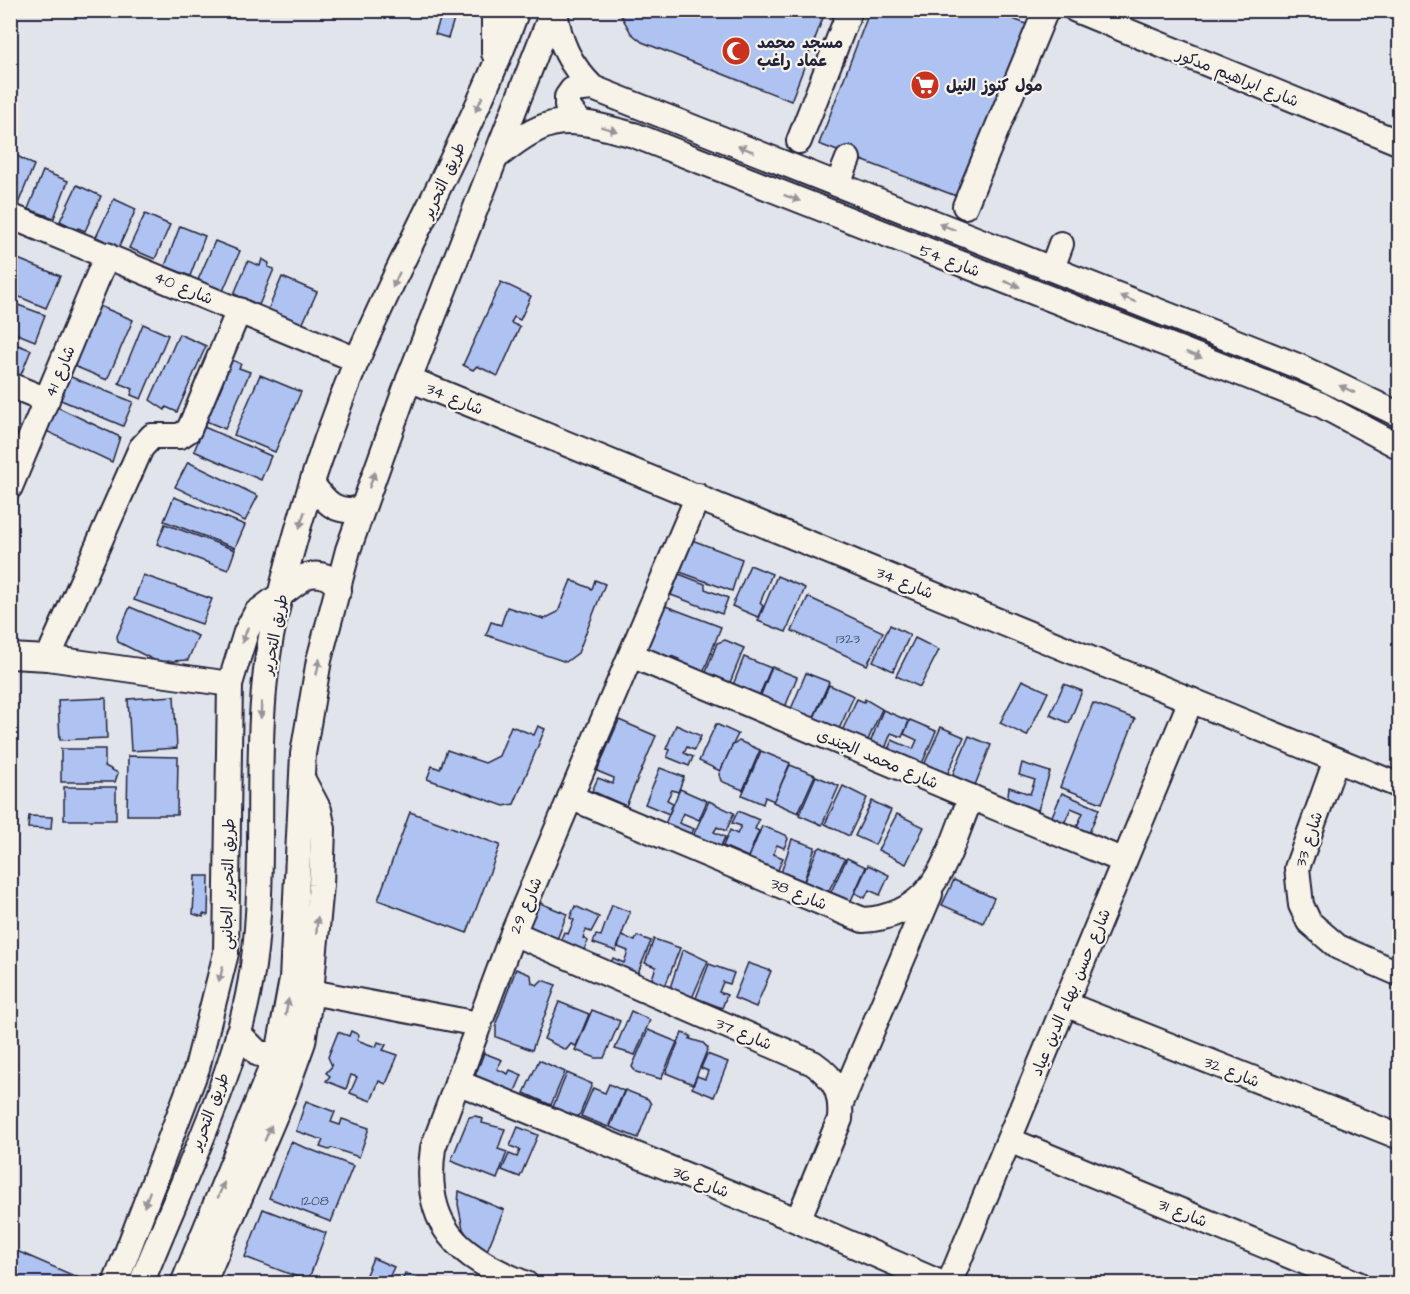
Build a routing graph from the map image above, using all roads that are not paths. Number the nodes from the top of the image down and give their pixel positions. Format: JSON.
{"nodes":[{"id":1,"x":494,"y":10,"type":"edge"},
{"id":2,"x":517,"y":10,"type":"edge"},
{"id":3,"x":554,"y":10,"type":"edge"},
{"id":4,"x":850,"y":10,"type":"edge"},
{"id":5,"x":1046,"y":10,"type":"edge"},
{"id":6,"x":1076,"y":10,"type":"edge"},
{"id":7,"x":494,"y":73,"type":"junction"},
{"id":8,"x":593,"y":88,"type":"junction"},
{"id":9,"x":578,"y":120,"type":"junction"},
{"id":10,"x":799,"y":141,"type":"dead end"},
{"id":11,"x":1400,"y":144,"type":"edge"},
{"id":12,"x":499,"y":155,"type":"junction"},
{"id":13,"x":848,"y":159,"type":"dead end"},
{"id":14,"x":838,"y":184,"type":"junction"},
{"id":15,"x":964,"y":206,"type":"dead end"},
{"id":16,"x":10,"y":216,"type":"edge"},
{"id":17,"x":1061,"y":244,"type":"dead end"},
{"id":18,"x":107,"y":255,"type":"junction"},
{"id":19,"x":1052,"y":268,"type":"junction"},
{"id":20,"x":239,"y":310,"type":"junction"},
{"id":21,"x":357,"y":360,"type":"junction"},
{"id":22,"x":410,"y":379,"type":"junction"},
{"id":23,"x":10,"y":385,"type":"edge"},
{"id":24,"x":47,"y":400,"type":"junction"},
{"id":25,"x":1400,"y":415,"type":"edge"},
{"id":26,"x":1400,"y":447,"type":"edge"},
{"id":27,"x":313,"y":485,"type":"junction"},
{"id":28,"x":10,"y":487,"type":"edge"},
{"id":29,"x":698,"y":496,"type":"junction"},
{"id":30,"x":362,"y":508,"type":"junction"},
{"id":31,"x":339,"y":590,"type":"junction"},
{"id":32,"x":282,"y":591,"type":"junction"},
{"id":33,"x":631,"y":655,"type":"junction"},
{"id":34,"x":10,"y":656,"type":"edge"},
{"id":35,"x":48,"y":658,"type":"junction"},
{"id":36,"x":230,"y":684,"type":"junction"},
{"id":37,"x":1191,"y":700,"type":"junction"},
{"id":38,"x":1336,"y":760,"type":"junction"},
{"id":39,"x":301,"y":776,"type":"junction"},
{"id":40,"x":1400,"y":786,"type":"edge"},
{"id":41,"x":570,"y":797,"type":"junction"},
{"id":42,"x":972,"y":797,"type":"junction"},
{"id":43,"x":1124,"y":861,"type":"junction"},
{"id":44,"x":230,"y":869,"type":"junction"},
{"id":45,"x":937,"y":878,"type":"junction"},
{"id":46,"x":261,"y":907,"type":"junction"},
{"id":47,"x":513,"y":933,"type":"junction"},
{"id":48,"x":1400,"y":974,"type":"edge"},
{"id":49,"x":311,"y":992,"type":"junction"},
{"id":50,"x":1065,"y":1004,"type":"junction"},
{"id":51,"x":478,"y":1024,"type":"junction"},
{"id":52,"x":238,"y":1032,"type":"junction"},
{"id":53,"x":279,"y":1049,"type":"junction"},
{"id":54,"x":457,"y":1082,"type":"junction"},
{"id":55,"x":841,"y":1103,"type":"junction"},
{"id":56,"x":211,"y":1111,"type":"junction"},
{"id":57,"x":252,"y":1116,"type":"junction"},
{"id":58,"x":1400,"y":1137,"type":"edge"},
{"id":59,"x":1009,"y":1140,"type":"junction"},
{"id":60,"x":159,"y":1167,"type":"junction"},
{"id":61,"x":798,"y":1220,"type":"junction"},
{"id":62,"x":216,"y":1230,"type":"junction"},
{"id":63,"x":115,"y":1284,"type":"edge"},
{"id":64,"x":141,"y":1284,"type":"edge"},
{"id":65,"x":183,"y":1284,"type":"edge"},
{"id":66,"x":203,"y":1284,"type":"edge"},
{"id":67,"x":526,"y":1284,"type":"edge"},
{"id":68,"x":943,"y":1284,"type":"edge"},
{"id":69,"x":949,"y":1284,"type":"edge"},
{"id":70,"x":1358,"y":1284,"type":"edge"}],
"edges":[{"from":1,"to":7,"type":"street"},
{"from":2,"to":7,"type":"street","name":"طريق التحرير"},
{"from":3,"to":8,"type":"street","name":"شارع 54"},
{"from":3,"to":12,"type":"street"},
{"from":4,"to":10,"type":"street"},
{"from":5,"to":15,"type":"street"},
{"from":6,"to":11,"type":"street","name":"شارع ابراهيم مدكور"},
{"from":7,"to":21,"type":"street","name":"طريق التحرير","one_way":true},
{"from":8,"to":9,"type":"street"},
{"from":14,"to":8,"type":"street","name":"شارع 54","one_way":true},
{"from":9,"to":12,"type":"street","name":"شارع 54"},
{"from":9,"to":26,"type":"street","name":"شارع 54","one_way":true},
{"from":12,"to":22,"type":"street"},
{"from":13,"to":14,"type":"street"},
{"from":19,"to":14,"type":"street","name":"شارع 54","one_way":true},
{"from":16,"to":18,"type":"street","name":"شارع 40"},
{"from":17,"to":19,"type":"street"},
{"from":18,"to":20,"type":"street","name":"شارع 40"},
{"from":18,"to":24,"type":"street","name":"شارع 41"},
{"from":25,"to":19,"type":"street","name":"شارع 54","one_way":true},
{"from":20,"to":21,"type":"street","name":"شارع 40"},
{"from":20,"to":35,"type":"street"},
{"from":21,"to":27,"type":"street","name":"طريق التحرير"},
{"from":22,"to":29,"type":"street","name":"شارع 34"},
{"from":30,"to":22,"type":"street","one_way":true},
{"from":23,"to":24,"type":"street"},
{"from":24,"to":28,"type":"street","name":"شارع 41"},
{"from":27,"to":30,"type":"street"},
{"from":27,"to":32,"type":"street","name":"طريق التحرير","one_way":true},
{"from":29,"to":33,"type":"street","name":"شارع 29"},
{"from":29,"to":37,"type":"street","name":"شارع 34"},
{"from":30,"to":31,"type":"street"},
{"from":31,"to":32,"type":"street","name":"طريق التحرير الجانبى"},
{"from":39,"to":31,"type":"street","one_way":true},
{"from":32,"to":36,"type":"street","name":"طريق التحرير الجانبى","one_way":true},
{"from":32,"to":46,"type":"street","name":"طريق التحرير","one_way":true},
{"from":33,"to":41,"type":"street","name":"شارع 29"},
{"from":33,"to":42,"type":"street","name":"شارع محمد الجندى"},
{"from":34,"to":35,"type":"street"},
{"from":35,"to":36,"type":"street"},
{"from":36,"to":44,"type":"street","name":"طريق التحرير الجانبى"},
{"from":37,"to":38,"type":"street","name":"شارع 34"},
{"from":37,"to":43,"type":"street","name":"شارع حسن بهاء الدين عياد"},
{"from":38,"to":40,"type":"street","name":"شارع 34"},
{"from":38,"to":48,"type":"street","name":"شارع 33"},
{"from":49,"to":39,"type":"street","one_way":true},
{"from":53,"to":39,"type":"street","one_way":true},
{"from":41,"to":45,"type":"street","name":"شارع 38"},
{"from":41,"to":47,"type":"street","name":"شارع 29"},
{"from":42,"to":43,"type":"street","name":"شارع محمد الجندى"},
{"from":42,"to":45,"type":"street","name":"شارع 38"},
{"from":43,"to":50,"type":"street","name":"شارع حسن بهاء الدين عياد"},
{"from":44,"to":46,"type":"street"},
{"from":44,"to":60,"type":"street","name":"طريق التحرير الجانبى","one_way":true},
{"from":45,"to":55,"type":"street"},
{"from":46,"to":52,"type":"street","name":"طريق التحرير"},
{"from":47,"to":51,"type":"street","name":"شارع 29"},
{"from":47,"to":55,"type":"street","name":"شارع 37"},
{"from":49,"to":51,"type":"street"},
{"from":62,"to":49,"type":"street","one_way":true},
{"from":50,"to":58,"type":"street","name":"شارع 32"},
{"from":50,"to":59,"type":"street","name":"شارع حسن بهاء الدين عياد"},
{"from":51,"to":54,"type":"street","name":"شارع 29"},
{"from":52,"to":53,"type":"street"},
{"from":52,"to":56,"type":"street","name":"طريق التحرير"},
{"from":53,"to":57,"type":"street"},
{"from":54,"to":61,"type":"street","name":"شارع 36"},
{"from":54,"to":67,"type":"street","name":"شارع 29"},
{"from":55,"to":61,"type":"street"},
{"from":56,"to":57,"type":"street"},
{"from":56,"to":60,"type":"street"},
{"from":56,"to":64,"type":"street","name":"طريق التحرير"},
{"from":62,"to":57,"type":"street","one_way":true},
{"from":59,"to":69,"type":"street","name":"شارع حسن بهاء الدين عياد"},
{"from":59,"to":70,"type":"street","name":"شارع 31"},
{"from":60,"to":63,"type":"street","name":"طريق التحرير الجانبى","one_way":true},
{"from":61,"to":68,"type":"street","name":"شارع 36"},
{"from":62,"to":65,"type":"street"},
{"from":62,"to":66,"type":"street"}]}
